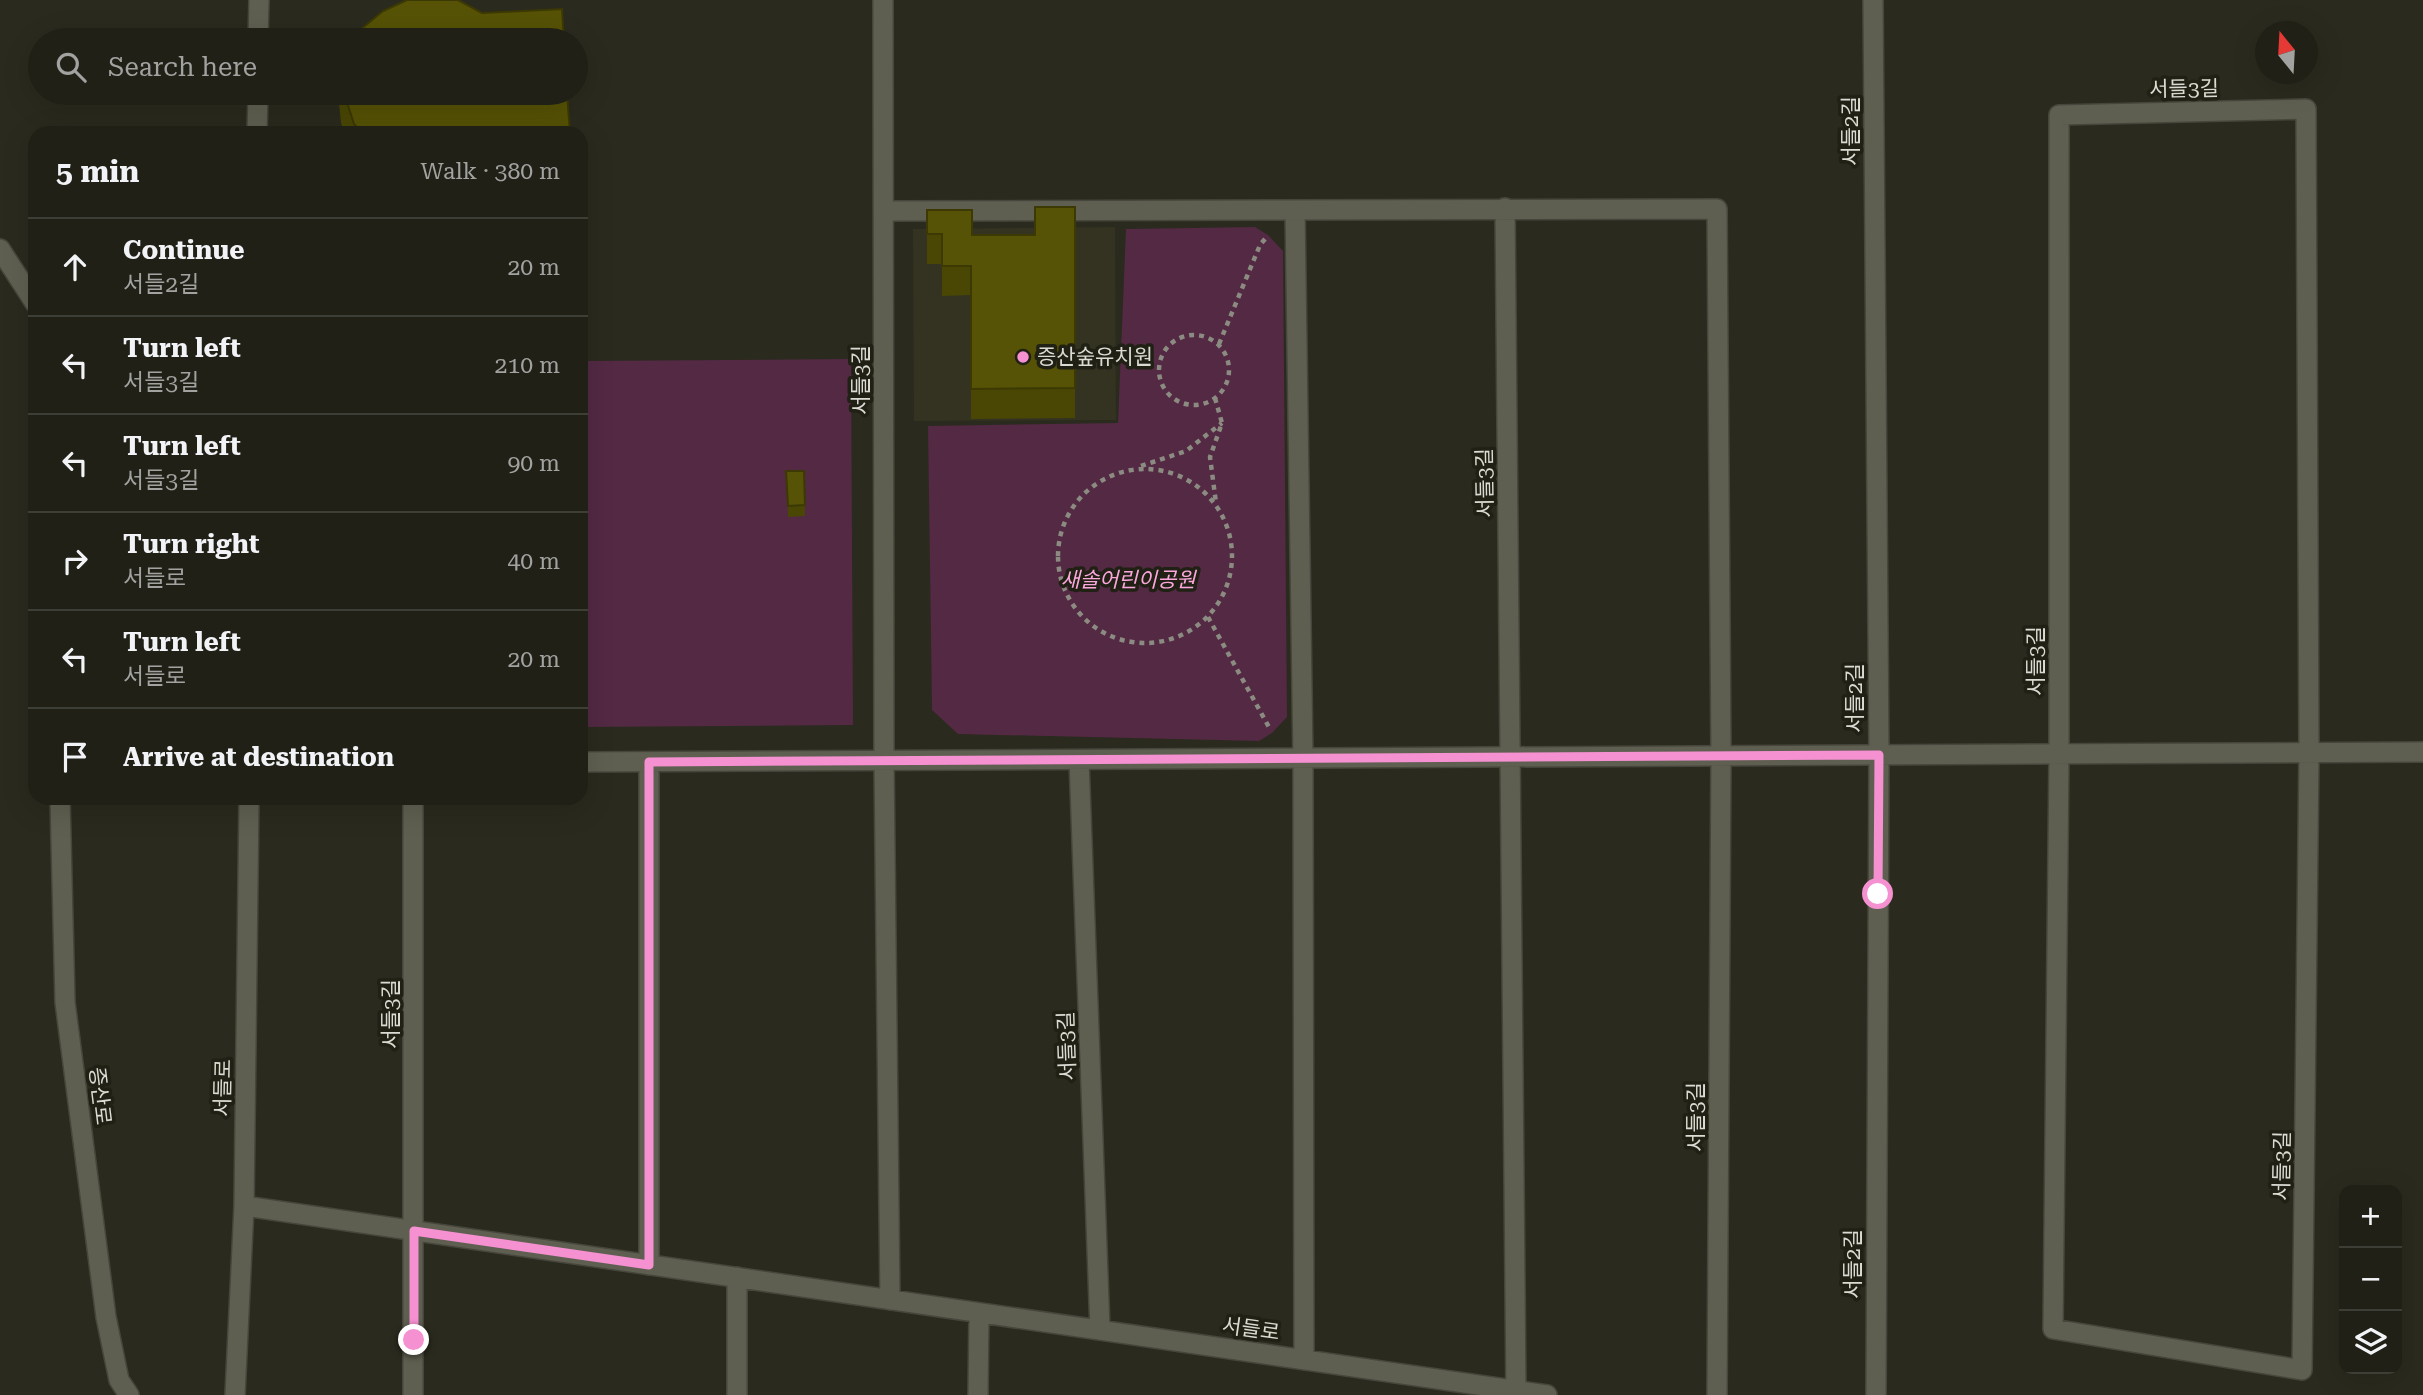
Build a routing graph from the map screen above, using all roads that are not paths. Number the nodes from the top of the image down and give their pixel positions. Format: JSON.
{"nodes":[{"id":1,"x":259,"y":0,"type":"edge"},
{"id":2,"x":883,"y":0,"type":"edge"},
{"id":3,"x":1873,"y":0,"type":"edge"},
{"id":4,"x":258,"y":28,"type":"edge"},
{"id":5,"x":258,"y":105,"type":"edge"},
{"id":6,"x":257,"y":126,"type":"edge"},
{"id":7,"x":1505,"y":208,"type":"junction"},
{"id":8,"x":1295,"y":210,"type":"junction"},
{"id":9,"x":884,"y":211,"type":"junction"},
{"id":10,"x":0,"y":249,"type":"edge"},
{"id":11,"x":28,"y":292,"type":"edge"},
{"id":12,"x":2423,"y":752,"type":"edge"},
{"id":13,"x":2309,"y":753,"type":"junction"},
{"id":14,"x":1879,"y":755,"type":"junction"},
{"id":15,"x":2059,"y":755,"type":"junction"},
{"id":16,"x":1721,"y":756,"type":"junction"},
{"id":17,"x":1511,"y":758,"type":"junction"},
{"id":18,"x":1303,"y":759,"type":"junction"},
{"id":19,"x":1079,"y":760,"type":"junction"},
{"id":20,"x":884,"y":761,"type":"junction"},
{"id":21,"x":588,"y":762,"type":"edge"},
{"id":22,"x":649,"y":762,"type":"junction"},
{"id":23,"x":60,"y":805,"type":"edge"},
{"id":24,"x":249,"y":805,"type":"edge"},
{"id":25,"x":413,"y":805,"type":"edge"},
{"id":26,"x":244,"y":1206,"type":"junction"},
{"id":27,"x":414,"y":1231,"type":"junction"},
{"id":28,"x":649,"y":1265,"type":"junction"},
{"id":29,"x":737,"y":1277,"type":"junction"},
{"id":30,"x":890,"y":1300,"type":"junction"},
{"id":31,"x":979,"y":1312,"type":"junction"},
{"id":32,"x":1100,"y":1330,"type":"junction"},
{"id":33,"x":1304,"y":1360,"type":"junction"},
{"id":34,"x":1517,"y":1393,"type":"edge"},
{"id":35,"x":129,"y":1395,"type":"edge"},
{"id":36,"x":235,"y":1395,"type":"edge"},
{"id":37,"x":413,"y":1395,"type":"edge"},
{"id":38,"x":737,"y":1395,"type":"edge"},
{"id":39,"x":978,"y":1395,"type":"edge"},
{"id":40,"x":1548,"y":1395,"type":"edge"},
{"id":41,"x":1717,"y":1395,"type":"edge"},
{"id":42,"x":1875,"y":1395,"type":"edge"}],
"edges":[{"from":1,"to":4,"type":"street"},
{"from":2,"to":9,"type":"street","name":"서들3길"},
{"from":3,"to":14,"type":"street","name":"서들2길"},
{"from":5,"to":6,"type":"street"},
{"from":7,"to":8,"type":"street"},
{"from":7,"to":16,"type":"street","name":"서들3길"},
{"from":7,"to":17,"type":"street","name":"서들3길"},
{"from":8,"to":9,"type":"street"},
{"from":8,"to":18,"type":"street"},
{"from":9,"to":20,"type":"street","name":"서들3길"},
{"from":10,"to":11,"type":"street"},
{"from":12,"to":13,"type":"street"},
{"from":13,"to":15,"type":"street"},
{"from":13,"to":15,"type":"street","name":"서들3길"},
{"from":13,"to":15,"type":"street","name":"서들3길"},
{"from":14,"to":15,"type":"street"},
{"from":14,"to":16,"type":"street"},
{"from":14,"to":42,"type":"street","name":"서들2길"},
{"from":16,"to":17,"type":"street"},
{"from":16,"to":41,"type":"street","name":"서들3길"},
{"from":17,"to":18,"type":"street"},
{"from":17,"to":34,"type":"street","name":"서들3길"},
{"from":18,"to":19,"type":"street"},
{"from":18,"to":33,"type":"street"},
{"from":19,"to":20,"type":"street"},
{"from":19,"to":32,"type":"street","name":"서들3길"},
{"from":20,"to":22,"type":"street"},
{"from":20,"to":30,"type":"street","name":"서들3길"},
{"from":21,"to":22,"type":"street"},
{"from":22,"to":28,"type":"street"},
{"from":23,"to":35,"type":"street","name":"증산로"},
{"from":24,"to":26,"type":"street","name":"서들로"},
{"from":25,"to":27,"type":"street","name":"서들3길"},
{"from":26,"to":27,"type":"street","name":"서들로"},
{"from":26,"to":36,"type":"street"},
{"from":27,"to":28,"type":"street","name":"서들로"},
{"from":27,"to":37,"type":"street"},
{"from":28,"to":29,"type":"street","name":"서들로"},
{"from":29,"to":30,"type":"street","name":"서들로"},
{"from":29,"to":38,"type":"street"},
{"from":30,"to":31,"type":"street","name":"서들로"},
{"from":31,"to":32,"type":"street","name":"서들로"},
{"from":31,"to":39,"type":"street"},
{"from":32,"to":33,"type":"street","name":"서들로"},
{"from":33,"to":34,"type":"street","name":"서들로"},
{"from":34,"to":40,"type":"street","name":"서들로"}]}
